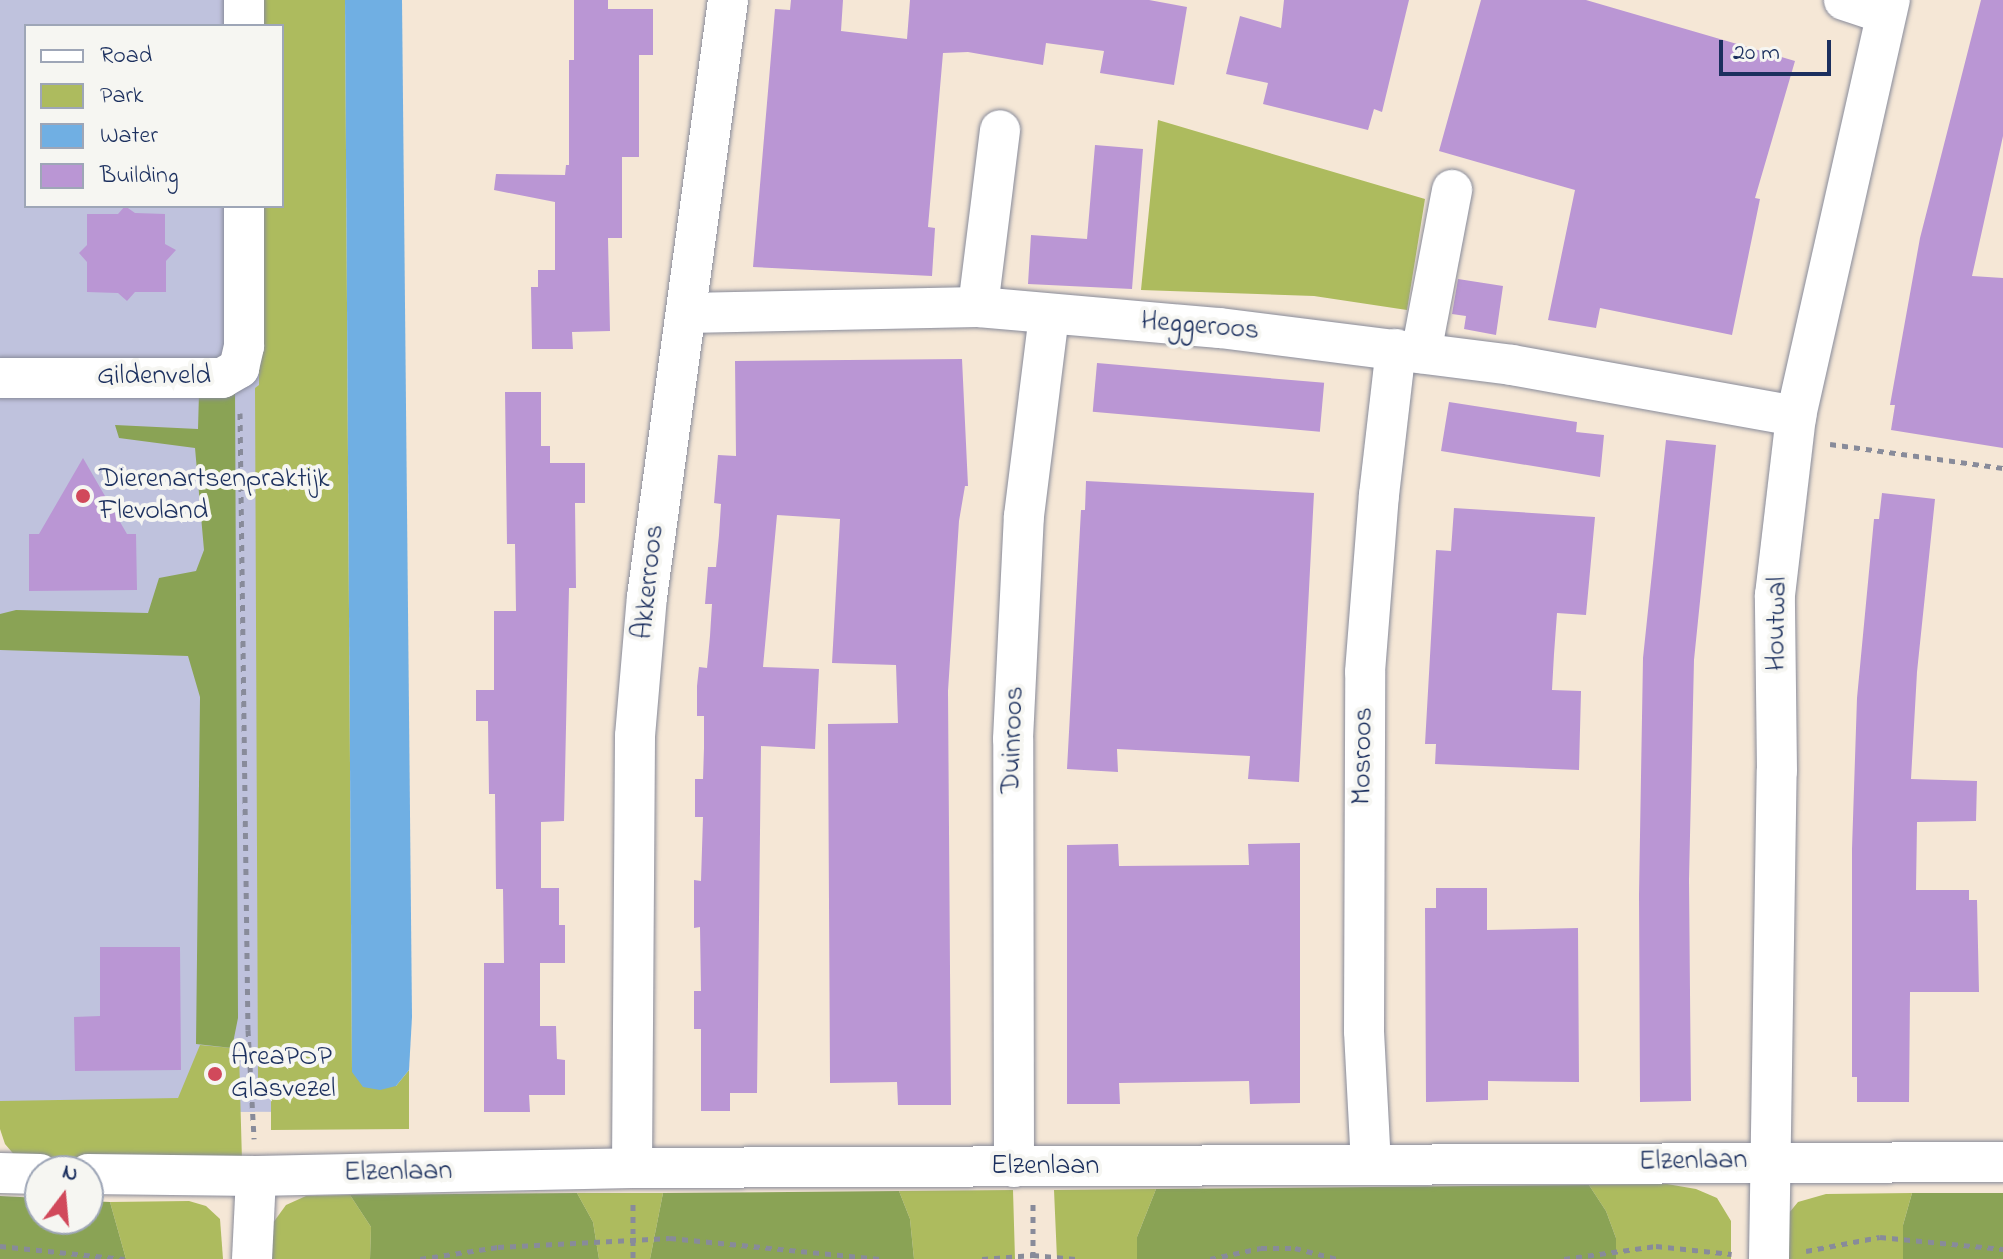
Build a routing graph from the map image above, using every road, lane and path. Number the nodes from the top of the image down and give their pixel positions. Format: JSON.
{"nodes":[{"id":1,"x":244,"y":0,"type":"edge"},
{"id":2,"x":728,"y":0,"type":"edge"},
{"id":3,"x":1844,"y":0,"type":"edge"},
{"id":4,"x":1888,"y":7,"type":"edge"},
{"id":5,"x":244,"y":24,"type":"edge"},
{"id":6,"x":1000,"y":130,"type":"dead end"},
{"id":7,"x":1452,"y":190,"type":"dead end"},
{"id":8,"x":244,"y":208,"type":"edge"},
{"id":9,"x":978,"y":307,"type":"junction"},
{"id":10,"x":687,"y":313,"type":"junction"},
{"id":11,"x":1049,"y":315,"type":"junction"},
{"id":12,"x":1408,"y":351,"type":"junction"},
{"id":13,"x":239,"y":368,"type":"junction"},
{"id":14,"x":0,"y":378,"type":"edge"},
{"id":15,"x":1794,"y":427,"type":"junction"},
{"id":16,"x":2003,"y":468,"type":"edge"},
{"id":17,"x":1767,"y":1162,"type":"junction"},
{"id":18,"x":2003,"y":1162,"type":"edge"},
{"id":19,"x":1371,"y":1165,"type":"junction"},
{"id":20,"x":1023,"y":1167,"type":"junction"},
{"id":21,"x":632,"y":1168,"type":"junction"},
{"id":22,"x":0,"y":1173,"type":"edge"},
{"id":23,"x":24,"y":1174,"type":"edge"},
{"id":24,"x":104,"y":1174,"type":"edge"},
{"id":25,"x":256,"y":1176,"type":"junction"},
{"id":26,"x":633,"y":1240,"type":"junction"},
{"id":27,"x":0,"y":1246,"type":"edge"},
{"id":28,"x":1033,"y":1257,"type":"edge"},
{"id":29,"x":124,"y":1259,"type":"edge"},
{"id":30,"x":252,"y":1259,"type":"edge"},
{"id":31,"x":420,"y":1259,"type":"edge"},
{"id":32,"x":633,"y":1259,"type":"edge"},
{"id":33,"x":880,"y":1259,"type":"edge"},
{"id":34,"x":982,"y":1259,"type":"edge"},
{"id":35,"x":1076,"y":1259,"type":"edge"},
{"id":36,"x":1210,"y":1259,"type":"edge"},
{"id":37,"x":1337,"y":1259,"type":"edge"},
{"id":38,"x":1769,"y":1259,"type":"edge"}],
"edges":[{"from":1,"to":5,"type":"street"},
{"from":2,"to":10,"type":"street","name":"Akkerroos"},
{"from":3,"to":4,"type":"street"},
{"from":4,"to":15,"type":"street","name":"Houtwal"},
{"from":6,"to":9,"type":"street"},
{"from":7,"to":12,"type":"street"},
{"from":8,"to":13,"type":"street","name":"Gildenveld"},
{"from":9,"to":10,"type":"street","name":"Heggeroos"},
{"from":9,"to":11,"type":"street","name":"Heggeroos"},
{"from":10,"to":21,"type":"street","name":"Akkerroos"},
{"from":11,"to":12,"type":"street","name":"Heggeroos"},
{"from":11,"to":20,"type":"street","name":"Duinroos"},
{"from":12,"to":15,"type":"street","name":"Heggeroos"},
{"from":12,"to":19,"type":"street","name":"Mosroos"},
{"from":13,"to":14,"type":"street","name":"Gildenveld"},
{"from":13,"to":25,"type":"path"},
{"from":15,"to":16,"type":"path"},
{"from":15,"to":17,"type":"street","name":"Houtwal"},
{"from":17,"to":18,"type":"street","name":"Elzenlaan"},
{"from":17,"to":19,"type":"street","name":"Elzenlaan"},
{"from":17,"to":38,"type":"street","name":"Houtwal"},
{"from":19,"to":20,"type":"street","name":"Elzenlaan"},
{"from":20,"to":21,"type":"street","name":"Elzenlaan"},
{"from":20,"to":28,"type":"path"},
{"from":21,"to":25,"type":"street","name":"Elzenlaan"},
{"from":21,"to":26,"type":"path"},
{"from":22,"to":23,"type":"street"},
{"from":24,"to":25,"type":"street","name":"Elzenlaan"},
{"from":25,"to":30,"type":"street"},
{"from":26,"to":31,"type":"path"},
{"from":26,"to":32,"type":"path"},
{"from":26,"to":33,"type":"path"},
{"from":27,"to":29,"type":"path"},
{"from":28,"to":34,"type":"path"},
{"from":28,"to":35,"type":"path"},
{"from":36,"to":37,"type":"path"}]}
